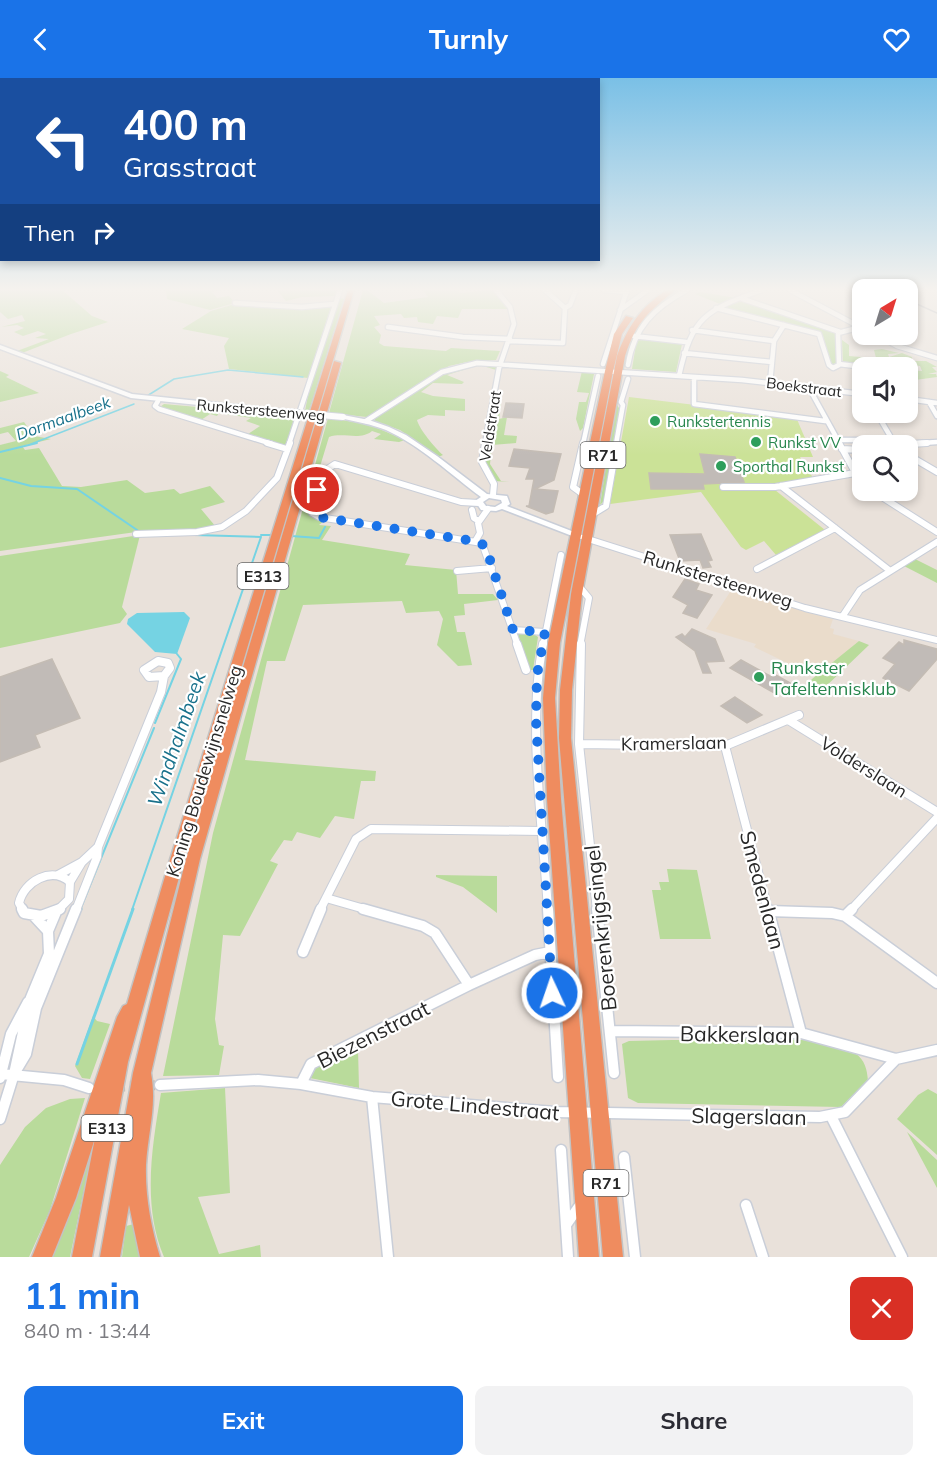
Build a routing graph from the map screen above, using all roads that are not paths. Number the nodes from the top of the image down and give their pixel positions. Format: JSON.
{"nodes":[{"id":1,"x":320,"y":345,"type":"edge"},
{"id":2,"x":334,"y":345,"type":"edge"},
{"id":3,"x":342,"y":345,"type":"edge"},
{"id":4,"x":508,"y":345,"type":"edge"},
{"id":5,"x":627,"y":345,"type":"edge"},
{"id":6,"x":630,"y":345,"type":"edge"},
{"id":7,"x":686,"y":345,"type":"edge"},
{"id":8,"x":774,"y":345,"type":"edge"},
{"id":9,"x":824,"y":345,"type":"edge"},
{"id":10,"x":838,"y":345,"type":"edge"},
{"id":11,"x":895,"y":345,"type":"edge"},
{"id":12,"x":612,"y":346,"type":"edge"},
{"id":13,"x":0,"y":347,"type":"edge"},
{"id":14,"x":684,"y":353,"type":"junction"},
{"id":15,"x":625,"y":355,"type":"junction"},
{"id":16,"x":937,"y":358,"type":"edge"},
{"id":17,"x":772,"y":362,"type":"junction"},
{"id":18,"x":501,"y":363,"type":"junction"},
{"id":19,"x":628,"y":365,"type":"dead end"},
{"id":20,"x":839,"y":365,"type":"junction"},
{"id":21,"x":852,"y":366,"type":"edge"},
{"id":22,"x":606,"y":367,"type":"junction"},
{"id":23,"x":852,"y":367,"type":"edge"},
{"id":24,"x":619,"y":372,"type":"junction"},
{"id":25,"x":598,"y":376,"type":"dead end"},
{"id":26,"x":679,"y":376,"type":"junction"},
{"id":27,"x":694,"y":377,"type":"junction"},
{"id":28,"x":628,"y":379,"type":"dead end"},
{"id":29,"x":770,"y":383,"type":"junction"},
{"id":30,"x":606,"y":386,"type":"junction"},
{"id":31,"x":809,"y":388,"type":"junction"},
{"id":32,"x":595,"y":391,"type":"junction"},
{"id":33,"x":852,"y":393,"type":"edge"},
{"id":34,"x":617,"y":400,"type":"junction"},
{"id":35,"x":918,"y":400,"type":"edge"},
{"id":36,"x":158,"y":401,"type":"junction"},
{"id":37,"x":929,"y":402,"type":"junction"},
{"id":38,"x":937,"y":403,"type":"edge"},
{"id":39,"x":937,"y":416,"type":"edge"},
{"id":40,"x":366,"y":421,"type":"junction"},
{"id":41,"x":825,"y":421,"type":"junction"},
{"id":42,"x":836,"y":440,"type":"junction"},
{"id":43,"x":852,"y":441,"type":"edge"},
{"id":44,"x":918,"y":442,"type":"edge"},
{"id":45,"x":937,"y":442,"type":"edge"},
{"id":46,"x":287,"y":449,"type":"junction"},
{"id":47,"x":842,"y":449,"type":"junction"},
{"id":48,"x":852,"y":450,"type":"edge"},
{"id":49,"x":918,"y":462,"type":"edge"},
{"id":50,"x":852,"y":467,"type":"edge"},
{"id":51,"x":937,"y":472,"type":"edge"},
{"id":52,"x":852,"y":474,"type":"edge"},
{"id":53,"x":781,"y":486,"type":"junction"},
{"id":54,"x":723,"y":487,"type":"dead end"},
{"id":55,"x":584,"y":495,"type":"junction"},
{"id":56,"x":486,"y":498,"type":"junction"},
{"id":57,"x":888,"y":501,"type":"edge"},
{"id":58,"x":503,"y":507,"type":"junction"},
{"id":59,"x":488,"y":509,"type":"junction"},
{"id":60,"x":472,"y":510,"type":"dead end"},
{"id":61,"x":479,"y":521,"type":"junction"},
{"id":62,"x":835,"y":528,"type":"junction"},
{"id":63,"x":937,"y":532,"type":"edge"},
{"id":64,"x":136,"y":534,"type":"dead end"},
{"id":65,"x":576,"y":535,"type":"junction"},
{"id":66,"x":588,"y":539,"type":"junction"},
{"id":67,"x":476,"y":540,"type":"junction"},
{"id":68,"x":937,"y":542,"type":"edge"},
{"id":69,"x":561,"y":555,"type":"dead end"},
{"id":70,"x":570,"y":562,"type":"junction"},
{"id":71,"x":492,"y":568,"type":"junction"},
{"id":72,"x":757,"y":569,"type":"dead end"},
{"id":73,"x":889,"y":570,"type":"junction"},
{"id":74,"x":457,"y":572,"type":"dead end"},
{"id":75,"x":557,"y":576,"type":"junction"},
{"id":76,"x":579,"y":586,"type":"junction"},
{"id":77,"x":842,"y":617,"type":"junction"},
{"id":78,"x":513,"y":630,"type":"junction"},
{"id":79,"x":545,"y":632,"type":"junction"},
{"id":80,"x":937,"y":640,"type":"edge"},
{"id":81,"x":526,"y":670,"type":"dead end"},
{"id":82,"x":164,"y":676,"type":"junction"},
{"id":83,"x":153,"y":678,"type":"junction"},
{"id":84,"x":161,"y":692,"type":"junction"},
{"id":85,"x":799,"y":715,"type":"dead end"},
{"id":86,"x":790,"y":721,"type":"junction"},
{"id":87,"x":579,"y":744,"type":"junction"},
{"id":88,"x":725,"y":746,"type":"junction"},
{"id":89,"x":584,"y":783,"type":"junction"},
{"id":90,"x":570,"y":794,"type":"junction"},
{"id":91,"x":937,"y":812,"type":"edge"},
{"id":92,"x":937,"y":818,"type":"edge"},
{"id":93,"x":541,"y":831,"type":"junction"},
{"id":94,"x":98,"y":847,"type":"junction"},
{"id":95,"x":82,"y":862,"type":"junction"},
{"id":96,"x":58,"y":875,"type":"junction"},
{"id":97,"x":70,"y":882,"type":"junction"},
{"id":98,"x":326,"y":898,"type":"junction"},
{"id":99,"x":769,"y":911,"type":"junction"},
{"id":100,"x":56,"y":912,"type":"junction"},
{"id":101,"x":35,"y":916,"type":"junction"},
{"id":102,"x":844,"y":916,"type":"junction"},
{"id":103,"x":48,"y":931,"type":"junction"},
{"id":104,"x":303,"y":951,"type":"dead end"},
{"id":105,"x":550,"y":952,"type":"junction"},
{"id":106,"x":550,"y":979,"type":"junction"},
{"id":107,"x":937,"y":983,"type":"edge"},
{"id":108,"x":469,"y":985,"type":"junction"},
{"id":109,"x":30,"y":1000,"type":"junction"},
{"id":110,"x":138,"y":1001,"type":"junction"},
{"id":111,"x":570,"y":1003,"type":"junction"},
{"id":112,"x":611,"y":1031,"type":"junction"},
{"id":113,"x":801,"y":1033,"type":"junction"},
{"id":114,"x":937,"y":1050,"type":"edge"},
{"id":115,"x":896,"y":1059,"type":"junction"},
{"id":116,"x":142,"y":1073,"type":"junction"},
{"id":117,"x":614,"y":1073,"type":"dead end"},
{"id":118,"x":14,"y":1074,"type":"junction"},
{"id":119,"x":1,"y":1076,"type":"edge"},
{"id":120,"x":558,"y":1077,"type":"dead end"},
{"id":121,"x":301,"y":1084,"type":"junction"},
{"id":122,"x":160,"y":1085,"type":"tunnel mouth"},
{"id":123,"x":89,"y":1088,"type":"dead end"},
{"id":124,"x":372,"y":1097,"type":"junction"},
{"id":125,"x":578,"y":1113,"type":"junction"},
{"id":126,"x":599,"y":1114,"type":"junction"},
{"id":127,"x":831,"y":1116,"type":"junction"},
{"id":128,"x":0,"y":1119,"type":"edge"},
{"id":129,"x":561,"y":1150,"type":"dead end"},
{"id":130,"x":624,"y":1157,"type":"dead end"},
{"id":131,"x":584,"y":1198,"type":"junction"},
{"id":132,"x":746,"y":1205,"type":"dead end"},
{"id":133,"x":566,"y":1225,"type":"junction"},
{"id":134,"x":42,"y":1257,"type":"edge"},
{"id":135,"x":82,"y":1257,"type":"edge"},
{"id":136,"x":110,"y":1257,"type":"edge"},
{"id":137,"x":150,"y":1257,"type":"edge"},
{"id":138,"x":388,"y":1257,"type":"edge"},
{"id":139,"x":568,"y":1257,"type":"edge"},
{"id":140,"x":589,"y":1257,"type":"edge"},
{"id":141,"x":613,"y":1257,"type":"edge"},
{"id":142,"x":635,"y":1257,"type":"edge"},
{"id":143,"x":764,"y":1257,"type":"edge"},
{"id":144,"x":902,"y":1257,"type":"edge"}],
"edges":[{"from":1,"to":46,"type":"street"},
{"from":2,"to":110,"type":"highway","name":"Koning Boudewijnsnelweg","number":"E313"},
{"from":3,"to":116,"type":"highway","name":"Koning Boudewijnsnelweg","number":"E313"},
{"from":4,"to":18,"type":"street","name":"Veldstraat"},
{"from":5,"to":15,"type":"highway","number":"R71"},
{"from":6,"to":15,"type":"street"},
{"from":7,"to":14,"type":"street"},
{"from":8,"to":17,"type":"street"},
{"from":9,"to":20,"type":"street"},
{"from":10,"to":20,"type":"street"},
{"from":11,"to":16,"type":"street"},
{"from":12,"to":22,"type":"highway","number":"R71"},
{"from":13,"to":36,"type":"street","name":"Runkstersteenweg"},
{"from":14,"to":17,"type":"street"},
{"from":14,"to":26,"type":"street"},
{"from":15,"to":19,"type":"street"},
{"from":15,"to":24,"type":"highway","number":"R71"},
{"from":17,"to":29,"type":"street"},
{"from":18,"to":22,"type":"street","name":"Boekstraat"},
{"from":18,"to":40,"type":"street","name":"Boekstraat"},
{"from":18,"to":56,"type":"street","name":"Veldstraat"},
{"from":20,"to":21,"type":"street"},
{"from":20,"to":23,"type":"street"},
{"from":22,"to":24,"type":"street","name":"Boekstraat"},
{"from":22,"to":30,"type":"highway","number":"R71"},
{"from":24,"to":26,"type":"street","name":"Boekstraat"},
{"from":24,"to":34,"type":"highway","number":"R71"},
{"from":25,"to":32,"type":"street"},
{"from":26,"to":27,"type":"street","name":"Boekstraat"},
{"from":27,"to":29,"type":"street","name":"Boekstraat"},
{"from":27,"to":41,"type":"street"},
{"from":28,"to":34,"type":"street"},
{"from":29,"to":31,"type":"street","name":"Boekstraat"},
{"from":30,"to":32,"type":"street"},
{"from":30,"to":55,"type":"highway","number":"R71"},
{"from":31,"to":33,"type":"street","name":"Boekstraat"},
{"from":31,"to":41,"type":"street"},
{"from":32,"to":55,"type":"street"},
{"from":34,"to":66,"type":"highway","number":"R71"},
{"from":35,"to":37,"type":"street"},
{"from":36,"to":40,"type":"street","name":"Runkstersteenweg","bridge":true},
{"from":36,"to":46,"type":"street","name":"Runkstersteenweg"},
{"from":37,"to":38,"type":"street"},
{"from":37,"to":39,"type":"street"},
{"from":40,"to":56,"type":"street","name":"Runkstersteenweg"},
{"from":41,"to":42,"type":"street"},
{"from":42,"to":43,"type":"street"},
{"from":42,"to":47,"type":"street"},
{"from":44,"to":45,"type":"street"},
{"from":46,"to":64,"type":"street"},
{"from":47,"to":48,"type":"street"},
{"from":47,"to":50,"type":"street"},
{"from":49,"to":51,"type":"street"},
{"from":52,"to":53,"type":"street"},
{"from":53,"to":54,"type":"street"},
{"from":53,"to":62,"type":"street"},
{"from":55,"to":65,"type":"highway","number":"R71"},
{"from":56,"to":58,"type":"street"},
{"from":56,"to":59,"type":"street"},
{"from":56,"to":67,"type":"street"},
{"from":57,"to":63,"type":"street"},
{"from":58,"to":59,"type":"street"},
{"from":58,"to":65,"type":"street","name":"Runkstersteenweg"},
{"from":59,"to":61,"type":"street"},
{"from":60,"to":61,"type":"street"},
{"from":61,"to":67,"type":"street"},
{"from":62,"to":72,"type":"street"},
{"from":62,"to":73,"type":"street"},
{"from":65,"to":66,"type":"street","name":"Runkstersteenweg"},
{"from":65,"to":70,"type":"highway","name":"Boerenkrijgsingel","number":"R71"},
{"from":66,"to":76,"type":"highway","name":"Boerenkrijgsingel","number":"R71"},
{"from":66,"to":77,"type":"street","name":"Runkstersteenweg"},
{"from":67,"to":71,"type":"street"},
{"from":68,"to":73,"type":"street"},
{"from":69,"to":75,"type":"street"},
{"from":70,"to":75,"type":"street"},
{"from":70,"to":111,"type":"highway","name":"Boerenkrijgsingel","number":"R71"},
{"from":71,"to":74,"type":"street"},
{"from":71,"to":78,"type":"street"},
{"from":73,"to":77,"type":"street"},
{"from":75,"to":79,"type":"street"},
{"from":76,"to":87,"type":"street","name":"Boerenkrijgsingel"},
{"from":76,"to":90,"type":"highway","name":"Boerenkrijgsingel","number":"R71"},
{"from":77,"to":80,"type":"street","name":"Runkstersteenweg"},
{"from":78,"to":79,"type":"street"},
{"from":78,"to":81,"type":"street"},
{"from":79,"to":93,"type":"street"},
{"from":82,"to":83,"type":"street"},
{"from":82,"to":83,"type":"street"},
{"from":82,"to":84,"type":"street"},
{"from":83,"to":84,"type":"street"},
{"from":84,"to":94,"type":"street"},
{"from":85,"to":86,"type":"street","name":"Kramerslaan"},
{"from":86,"to":88,"type":"street","name":"Kramerslaan"},
{"from":86,"to":91,"type":"street","name":"Volderslaan"},
{"from":87,"to":88,"type":"street","name":"Kramerslaan"},
{"from":87,"to":89,"type":"street","name":"Boerenkrijgsingel"},
{"from":88,"to":99,"type":"street","name":"Smedenlaan"},
{"from":89,"to":90,"type":"street"},
{"from":89,"to":112,"type":"street","name":"Boerenkrijgsingel"},
{"from":90,"to":126,"type":"highway","name":"Boerenkrijgsingel","number":"R71"},
{"from":92,"to":102,"type":"street"},
{"from":93,"to":98,"type":"street"},
{"from":93,"to":105,"type":"street"},
{"from":94,"to":95,"type":"street"},
{"from":94,"to":118,"type":"street"},
{"from":95,"to":96,"type":"street"},
{"from":95,"to":97,"type":"street"},
{"from":96,"to":97,"type":"street"},
{"from":96,"to":101,"type":"street"},
{"from":97,"to":100,"type":"street"},
{"from":98,"to":104,"type":"street"},
{"from":98,"to":108,"type":"street"},
{"from":99,"to":102,"type":"street"},
{"from":99,"to":113,"type":"street","name":"Smedenlaan"},
{"from":100,"to":101,"type":"street"},
{"from":100,"to":103,"type":"street"},
{"from":101,"to":103,"type":"street"},
{"from":102,"to":107,"type":"street"},
{"from":103,"to":109,"type":"street"},
{"from":105,"to":106,"type":"street"},
{"from":105,"to":108,"type":"street","name":"Biezenstraat"},
{"from":106,"to":111,"type":"street","name":"Boerenkrijgsingel"},
{"from":106,"to":120,"type":"street"},
{"from":108,"to":121,"type":"street","name":"Biezenstraat"},
{"from":109,"to":118,"type":"street"},
{"from":109,"to":119,"type":"street"},
{"from":110,"to":134,"type":"highway"},
{"from":110,"to":135,"type":"highway","name":"Koning Boudewijnsnelweg","number":"E313"},
{"from":111,"to":125,"type":"highway","name":"Boerenkrijgsingel","number":"R71"},
{"from":112,"to":113,"type":"street","name":"Bakkerslaan"},
{"from":112,"to":117,"type":"street","name":"Boerenkrijgsingel"},
{"from":113,"to":115,"type":"street","name":"Bakkerslaan"},
{"from":114,"to":115,"type":"street","name":"Bakkerslaan"},
{"from":115,"to":127,"type":"street","name":"Slagerslaan"},
{"from":116,"to":136,"type":"highway","name":"Koning Boudewijnsnelweg","number":"E313"},
{"from":116,"to":137,"type":"highway"},
{"from":118,"to":119,"type":"street"},
{"from":118,"to":123,"type":"street"},
{"from":118,"to":128,"type":"street"},
{"from":121,"to":122,"type":"street","name":"Biezenstraat"},
{"from":121,"to":124,"type":"street","name":"Grote Lindestraat"},
{"from":124,"to":125,"type":"street","name":"Grote Lindestraat"},
{"from":124,"to":138,"type":"street","name":"Grote Lindestraat"},
{"from":125,"to":126,"type":"street","name":"Slagerslaan"},
{"from":125,"to":131,"type":"highway","name":"Boerenkrijgsingel","number":"R71"},
{"from":126,"to":127,"type":"street","name":"Slagerslaan"},
{"from":126,"to":141,"type":"highway","name":"Boerenkrijgsingel","number":"R71"},
{"from":127,"to":144,"type":"street"},
{"from":129,"to":133,"type":"street"},
{"from":130,"to":142,"type":"street"},
{"from":131,"to":133,"type":"street"},
{"from":131,"to":140,"type":"highway","name":"Boerenkrijgsingel","number":"R71"},
{"from":132,"to":143,"type":"street"},
{"from":133,"to":139,"type":"street"}]}
